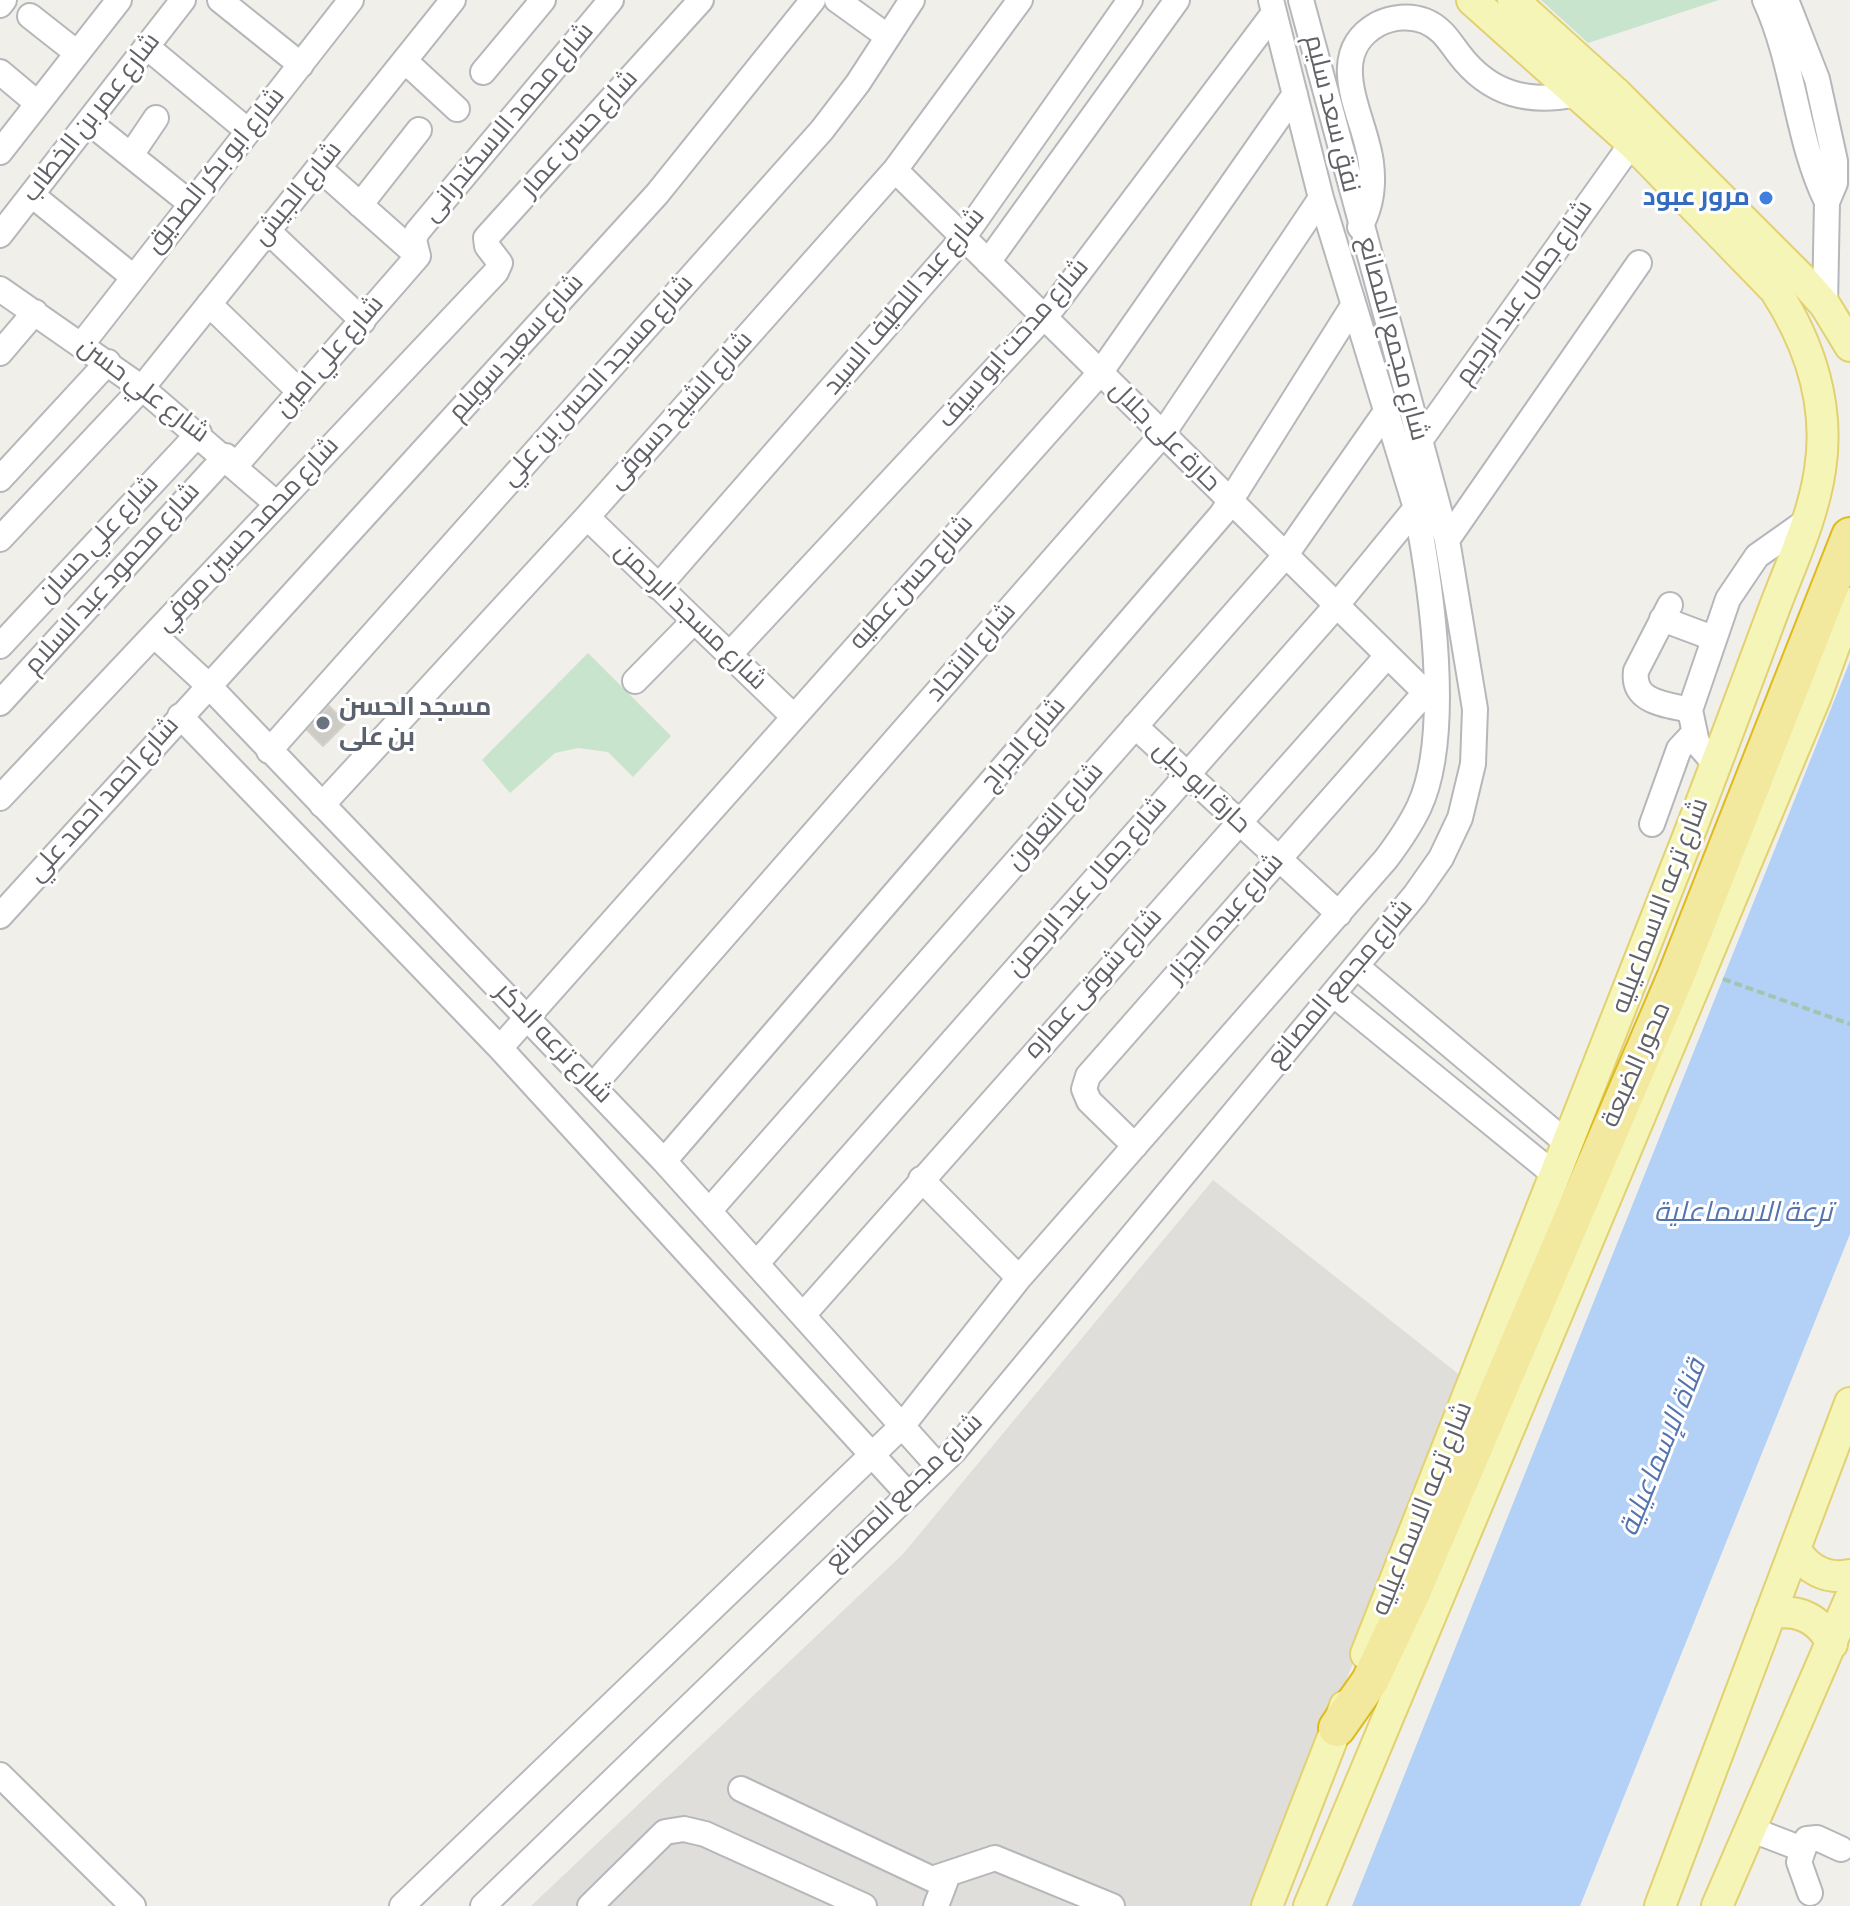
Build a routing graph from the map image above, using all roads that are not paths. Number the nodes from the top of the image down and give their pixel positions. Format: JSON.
{"nodes":[{"id":1,"x":183,"y":0,"type":"edge"},
{"id":2,"x":220,"y":0,"type":"edge"},
{"id":3,"x":351,"y":0,"type":"edge"},
{"id":4,"x":453,"y":0,"type":"edge"},
{"id":5,"x":543,"y":0,"type":"edge"},
{"id":6,"x":611,"y":0,"type":"edge"},
{"id":7,"x":701,"y":0,"type":"edge"},
{"id":8,"x":813,"y":0,"type":"edge"},
{"id":9,"x":837,"y":0,"type":"edge"},
{"id":10,"x":912,"y":0,"type":"edge"},
{"id":11,"x":1020,"y":0,"type":"edge"},
{"id":12,"x":1130,"y":0,"type":"edge"},
{"id":13,"x":1177,"y":0,"type":"edge"},
{"id":14,"x":1301,"y":0,"type":"edge"},
{"id":15,"x":1472,"y":0,"type":"edge"},
{"id":16,"x":1513,"y":0,"type":"edge"},
{"id":17,"x":1765,"y":0,"type":"edge"},
{"id":18,"x":1786,"y":0,"type":"edge"},
{"id":19,"x":111,"y":3,"type":"edge"},
{"id":20,"x":1273,"y":6,"type":"edge"},
{"id":21,"x":30,"y":16,"type":"dead end"},
{"id":22,"x":887,"y":36,"type":"junction"},
{"id":23,"x":147,"y":47,"type":"junction"},
{"id":24,"x":77,"y":53,"type":"junction"},
{"id":25,"x":405,"y":61,"type":"junction"},
{"id":26,"x":301,"y":65,"type":"junction"},
{"id":27,"x":0,"y":72,"type":"edge"},
{"id":28,"x":483,"y":72,"type":"dead end"},
{"id":29,"x":1295,"y":94,"type":"junction"},
{"id":30,"x":1577,"y":94,"type":"junction"},
{"id":31,"x":37,"y":103,"type":"junction"},
{"id":32,"x":457,"y":109,"type":"dead end"},
{"id":33,"x":156,"y":118,"type":"dead end"},
{"id":34,"x":89,"y":122,"type":"junction"},
{"id":35,"x":419,"y":130,"type":"dead end"},
{"id":36,"x":248,"y":131,"type":"junction"},
{"id":37,"x":1632,"y":143,"type":"junction"},
{"id":38,"x":1,"y":149,"type":"edge"},
{"id":39,"x":131,"y":155,"type":"junction"},
{"id":40,"x":320,"y":169,"type":"junction"},
{"id":41,"x":895,"y":170,"type":"junction"},
{"id":42,"x":32,"y":195,"type":"junction"},
{"id":43,"x":1321,"y":198,"type":"junction"},
{"id":44,"x":1827,"y":202,"type":"junction"},
{"id":45,"x":190,"y":203,"type":"junction"},
{"id":46,"x":360,"y":205,"type":"junction"},
{"id":47,"x":1360,"y":227,"type":"junction"},
{"id":48,"x":268,"y":231,"type":"junction"},
{"id":49,"x":0,"y":235,"type":"edge"},
{"id":50,"x":1332,"y":235,"type":"junction"},
{"id":51,"x":963,"y":238,"type":"junction"},
{"id":52,"x":417,"y":252,"type":"junction"},
{"id":53,"x":988,"y":262,"type":"junction"},
{"id":54,"x":1639,"y":263,"type":"dead end"},
{"id":55,"x":496,"y":272,"type":"joint"},
{"id":56,"x":132,"y":276,"type":"junction"},
{"id":57,"x":0,"y":289,"type":"edge"},
{"id":58,"x":209,"y":304,"type":"junction"},
{"id":59,"x":1825,"y":305,"type":"junction"},
{"id":60,"x":1353,"y":306,"type":"junction"},
{"id":61,"x":35,"y":312,"type":"junction"},
{"id":62,"x":1043,"y":317,"type":"junction"},
{"id":63,"x":363,"y":321,"type":"junction"},
{"id":64,"x":82,"y":344,"type":"junction"},
{"id":65,"x":1850,"y":346,"type":"edge"},
{"id":66,"x":0,"y":353,"type":"edge"},
{"id":67,"x":108,"y":362,"type":"junction"},
{"id":68,"x":1100,"y":373,"type":"junction"},
{"id":69,"x":142,"y":388,"type":"junction"},
{"id":70,"x":300,"y":392,"type":"junction"},
{"id":71,"x":1387,"y":410,"type":"junction"},
{"id":72,"x":199,"y":433,"type":"junction"},
{"id":73,"x":1162,"y":435,"type":"junction"},
{"id":74,"x":1419,"y":442,"type":"junction"},
{"id":75,"x":231,"y":460,"type":"junction"},
{"id":76,"x":0,"y":479,"type":"edge"},
{"id":77,"x":1232,"y":503,"type":"junction"},
{"id":78,"x":277,"y":504,"type":"junction"},
{"id":79,"x":1416,"y":508,"type":"junction"},
{"id":80,"x":587,"y":517,"type":"junction"},
{"id":81,"x":1808,"y":520,"type":"junction"},
{"id":82,"x":1850,"y":536,"type":"edge"},
{"id":83,"x":0,"y":539,"type":"edge"},
{"id":84,"x":1447,"y":540,"type":"junction"},
{"id":85,"x":1285,"y":556,"type":"junction"},
{"id":86,"x":1850,"y":576,"type":"edge"},
{"id":87,"x":658,"y":587,"type":"junction"},
{"id":88,"x":1850,"y":603,"type":"edge"},
{"id":89,"x":1336,"y":606,"type":"junction"},
{"id":90,"x":694,"y":621,"type":"junction"},
{"id":91,"x":154,"y":635,"type":"junction"},
{"id":92,"x":1713,"y":638,"type":"junction"},
{"id":93,"x":0,"y":646,"type":"edge"},
{"id":94,"x":729,"y":655,"type":"junction"},
{"id":95,"x":1387,"y":656,"type":"junction"},
{"id":96,"x":635,"y":681,"type":"dead end"},
{"id":97,"x":209,"y":686,"type":"junction"},
{"id":98,"x":1430,"y":698,"type":"junction"},
{"id":99,"x":0,"y":703,"type":"edge"},
{"id":100,"x":180,"y":716,"type":"junction"},
{"id":101,"x":793,"y":716,"type":"junction"},
{"id":102,"x":1692,"y":722,"type":"junction"},
{"id":103,"x":1135,"y":726,"type":"junction"},
{"id":104,"x":269,"y":751,"type":"junction"},
{"id":105,"x":1716,"y":765,"type":"junction"},
{"id":106,"x":1187,"y":774,"type":"junction"},
{"id":107,"x":0,"y":798,"type":"edge"},
{"id":108,"x":322,"y":805,"type":"junction"},
{"id":109,"x":1420,"y":806,"type":"junction"},
{"id":110,"x":1460,"y":818,"type":"junction"},
{"id":111,"x":1238,"y":821,"type":"junction"},
{"id":112,"x":1652,"y":824,"type":"dead end"},
{"id":113,"x":1755,"y":835,"type":"junction"},
{"id":114,"x":1278,"y":859,"type":"junction"},
{"id":115,"x":1339,"y":914,"type":"junction"},
{"id":116,"x":0,"y":916,"type":"edge"},
{"id":117,"x":1356,"y":966,"type":"junction"},
{"id":118,"x":1333,"y":994,"type":"junction"},
{"id":119,"x":528,"y":1018,"type":"junction"},
{"id":120,"x":500,"y":1048,"type":"junction"},
{"id":121,"x":593,"y":1086,"type":"junction"},
{"id":122,"x":1568,"y":1144,"type":"junction"},
{"id":123,"x":1135,"y":1146,"type":"junction"},
{"id":124,"x":664,"y":1161,"type":"junction"},
{"id":125,"x":1555,"y":1175,"type":"junction"},
{"id":126,"x":921,"y":1179,"type":"junction"},
{"id":127,"x":709,"y":1211,"type":"junction"},
{"id":128,"x":757,"y":1263,"type":"junction"},
{"id":129,"x":1019,"y":1278,"type":"junction"},
{"id":130,"x":804,"y":1314,"type":"junction"},
{"id":131,"x":1850,"y":1403,"type":"edge"},
{"id":132,"x":902,"y":1426,"type":"junction"},
{"id":133,"x":873,"y":1456,"type":"junction"},
{"id":134,"x":938,"y":1466,"type":"junction"},
{"id":135,"x":907,"y":1493,"type":"junction"},
{"id":136,"x":1795,"y":1549,"type":"junction"},
{"id":137,"x":1850,"y":1575,"type":"edge"},
{"id":138,"x":1850,"y":1599,"type":"edge"},
{"id":139,"x":1770,"y":1614,"type":"junction"},
{"id":140,"x":1832,"y":1644,"type":"junction"},
{"id":141,"x":1337,"y":1728,"type":"junction"},
{"id":142,"x":0,"y":1775,"type":"edge"},
{"id":143,"x":741,"y":1789,"type":"dead end"},
{"id":144,"x":1750,"y":1829,"type":"junction"},
{"id":145,"x":1802,"y":1849,"type":"junction"},
{"id":146,"x":1841,"y":1849,"type":"dead end"},
{"id":147,"x":947,"y":1877,"type":"junction"},
{"id":148,"x":1810,"y":1893,"type":"dead end"},
{"id":149,"x":133,"y":1906,"type":"edge"},
{"id":150,"x":402,"y":1906,"type":"edge"},
{"id":151,"x":483,"y":1906,"type":"edge"},
{"id":152,"x":590,"y":1906,"type":"edge"},
{"id":153,"x":864,"y":1906,"type":"edge"},
{"id":154,"x":936,"y":1906,"type":"edge"},
{"id":155,"x":1112,"y":1906,"type":"edge"},
{"id":156,"x":1267,"y":1906,"type":"edge"},
{"id":157,"x":1309,"y":1906,"type":"edge"},
{"id":158,"x":1660,"y":1906,"type":"edge"},
{"id":159,"x":1717,"y":1906,"type":"edge"}],
"edges":[{"from":1,"to":23,"type":"street","name":"شارع عمر بن الخطاب"},
{"from":2,"to":26,"type":"street"},
{"from":3,"to":26,"type":"street","name":"شارع ابو بكر الصديق"},
{"from":4,"to":25,"type":"street","name":"شارع الجيش"},
{"from":5,"to":28,"type":"street"},
{"from":6,"to":52,"type":"street","name":"شارع محمد الاسكندرانى"},
{"from":7,"to":55,"type":"street","name":"شارع حسن عمار"},
{"from":8,"to":97,"type":"street","name":"شارع سعيد سويلم"},
{"from":9,"to":22,"type":"street"},
{"from":10,"to":22,"type":"street","name":"شارع مسجد الحسن بن علي"},
{"from":11,"to":41,"type":"street","name":"شارع الشيخ دسوقى"},
{"from":12,"to":51,"type":"street","name":"شارع عبد اللطيف السيد"},
{"from":13,"to":53,"type":"street"},
{"from":14,"to":47,"type":"street","name":"نفق سعد سليم"},
{"from":15,"to":30,"type":"main road","name":"شارع ترعه الاسماعيليه"},
{"from":16,"to":59,"type":"main road"},
{"from":17,"to":44,"type":"street"},
{"from":18,"to":44,"type":"street"},
{"from":19,"to":24,"type":"street"},
{"from":20,"to":29,"type":"street","name":"شارع مجمع المصانع"},
{"from":20,"to":62,"type":"street","name":"شارع مدحت ابو سيف"},
{"from":21,"to":24,"type":"street"},
{"from":22,"to":104,"type":"street","name":"شارع مسجد الحسن بن علي"},
{"from":23,"to":34,"type":"street","name":"شارع عمر بن الخطاب"},
{"from":23,"to":36,"type":"street"},
{"from":24,"to":31,"type":"street"},
{"from":25,"to":32,"type":"street"},
{"from":25,"to":40,"type":"street","name":"شارع الجيش"},
{"from":26,"to":36,"type":"street","name":"شارع ابو بكر الصديق"},
{"from":27,"to":31,"type":"street"},
{"from":29,"to":43,"type":"street","name":"شارع مجمع المصانع"},
{"from":29,"to":68,"type":"street","name":"شارع حسن عطيه"},
{"from":30,"to":37,"type":"main road","name":"شارع ترعه الاسماعيليه"},
{"from":30,"to":47,"type":"street","name":"شارع مجمع المصانع"},
{"from":31,"to":38,"type":"street"},
{"from":33,"to":39,"type":"street"},
{"from":34,"to":39,"type":"street"},
{"from":34,"to":42,"type":"street","name":"شارع عمر بن الخطاب"},
{"from":35,"to":46,"type":"street"},
{"from":36,"to":45,"type":"street","name":"شارع ابو بكر الصديق"},
{"from":37,"to":74,"type":"street","name":"شارع جمال عبد الرحيم"},
{"from":37,"to":81,"type":"main road","name":"شارع ترعه الاسماعيليه"},
{"from":39,"to":45,"type":"street"},
{"from":40,"to":46,"type":"street"},
{"from":40,"to":48,"type":"street","name":"شارع الجيش"},
{"from":41,"to":51,"type":"street","name":"حارة على جلال"},
{"from":41,"to":80,"type":"street","name":"شارع الشيخ دسوقى"},
{"from":42,"to":49,"type":"street","name":"شارع عمر بن الخطاب"},
{"from":42,"to":56,"type":"street"},
{"from":43,"to":50,"type":"street","name":"شارع مجمع المصانع"},
{"from":43,"to":73,"type":"street","name":"شارع الاتحاد"},
{"from":44,"to":59,"type":"street"},
{"from":45,"to":56,"type":"street","name":"شارع ابو بكر الصديق"},
{"from":46,"to":52,"type":"street"},
{"from":47,"to":50,"type":"street"},
{"from":47,"to":74,"type":"street","name":"شارع مجمع المصانع"},
{"from":48,"to":58,"type":"street","name":"شارع الجيش"},
{"from":48,"to":63,"type":"street"},
{"from":50,"to":60,"type":"street","name":"شارع مجمع المصانع"},
{"from":51,"to":53,"type":"street","name":"حارة على جلال"},
{"from":51,"to":87,"type":"street","name":"شارع عبد اللطيف السيد"},
{"from":52,"to":63,"type":"street","name":"شارع علي امين"},
{"from":53,"to":62,"type":"street","name":"حارة على جلال"},
{"from":54,"to":84,"type":"street"},
{"from":55,"to":78,"type":"street","name":"شارع محمد حسين موفي"},
{"from":56,"to":64,"type":"street","name":"شارع ابو بكر الصديق"},
{"from":57,"to":61,"type":"street","name":"شارع علي حسن"},
{"from":58,"to":69,"type":"street","name":"شارع الجيش"},
{"from":58,"to":70,"type":"street"},
{"from":59,"to":65,"type":"main road"},
{"from":60,"to":71,"type":"street","name":"شارع مجمع المصانع"},
{"from":60,"to":77,"type":"street","name":"شارع الجراج"},
{"from":61,"to":64,"type":"street","name":"شارع علي حسن"},
{"from":61,"to":66,"type":"street"},
{"from":62,"to":68,"type":"street","name":"حارة على جلال"},
{"from":62,"to":94,"type":"street","name":"شارع مدحت ابو سيف"},
{"from":63,"to":70,"type":"street","name":"شارع علي امين"},
{"from":64,"to":67,"type":"street","name":"شارع علي حسن"},
{"from":67,"to":69,"type":"street","name":"شارع علي حسن"},
{"from":67,"to":76,"type":"street"},
{"from":68,"to":73,"type":"street","name":"حارة على جلال"},
{"from":68,"to":101,"type":"street","name":"شارع حسن عطيه"},
{"from":69,"to":72,"type":"street","name":"شارع علي حسن"},
{"from":69,"to":83,"type":"street","name":"شارع الجيش"},
{"from":70,"to":75,"type":"street","name":"شارع علي امين"},
{"from":71,"to":79,"type":"street","name":"شارع مجمع المصانع"},
{"from":71,"to":85,"type":"street","name":"شارع التعاون"},
{"from":72,"to":75,"type":"street","name":"شارع علي حسن"},
{"from":72,"to":93,"type":"street","name":"شارع علي حسان"},
{"from":73,"to":77,"type":"street","name":"حارة على جلال"},
{"from":73,"to":121,"type":"street","name":"شارع الاتحاد"},
{"from":74,"to":84,"type":"street","name":"شارع مجمع المصانع"},
{"from":75,"to":78,"type":"street","name":"شارع علي حسن"},
{"from":75,"to":99,"type":"street","name":"شارع محمود عبد السلام"},
{"from":77,"to":85,"type":"street","name":"حارة على جلال"},
{"from":77,"to":124,"type":"street","name":"شارع الجراج"},
{"from":78,"to":91,"type":"street","name":"شارع محمد حسين موفي"},
{"from":79,"to":89,"type":"street","name":"شارع جمال عبد الرحمن"},
{"from":79,"to":98,"type":"street","name":"شارع مجمع المصانع"},
{"from":80,"to":87,"type":"street","name":"شارع مسجد الرحمن"},
{"from":80,"to":108,"type":"street","name":"شارع الشيخ دسوقى"},
{"from":81,"to":92,"type":"street"},
{"from":81,"to":105,"type":"main road","name":"شارع ترعه الاسماعيليه"},
{"from":82,"to":141,"type":"highway","name":"محور الضبعة"},
{"from":84,"to":110,"type":"street","name":"شارع مجمع المصانع"},
{"from":85,"to":89,"type":"street","name":"حارة على جلال"},
{"from":85,"to":103,"type":"street","name":"شارع التعاون"},
{"from":86,"to":113,"type":"highway"},
{"from":87,"to":90,"type":"street","name":"شارع مسجد الرحمن"},
{"from":88,"to":113,"type":"main road","name":"شارع ترعه الاسماعيليه"},
{"from":89,"to":95,"type":"street","name":"حارة على جلال"},
{"from":89,"to":106,"type":"street","name":"شارع جمال عبد الرحمن"},
{"from":90,"to":94,"type":"street","name":"شارع مسجد الرحمن"},
{"from":90,"to":96,"type":"street"},
{"from":91,"to":97,"type":"street","name":"شارع ترعه الدكر"},
{"from":91,"to":107,"type":"street","name":"شارع محمد حسين موفي"},
{"from":92,"to":102,"type":"street"},
{"from":92,"to":102,"type":"street"},
{"from":94,"to":101,"type":"street","name":"شارع مسجد الرحمن"},
{"from":95,"to":98,"type":"street","name":"حارة على جلال"},
{"from":95,"to":111,"type":"street","name":"شارع شوقى عماره"},
{"from":97,"to":100,"type":"street","name":"شارع احمد احمد علي"},
{"from":97,"to":104,"type":"street","name":"شارع ترعه الدكر"},
{"from":98,"to":109,"type":"street","name":"شارع مجمع المصانع"},
{"from":98,"to":114,"type":"street","name":"شارع عبده الجزار"},
{"from":100,"to":116,"type":"street","name":"شارع احمد احمد علي"},
{"from":100,"to":120,"type":"street","name":"شارع ترعه الدكر"},
{"from":101,"to":119,"type":"street","name":"شارع حسن عطيه"},
{"from":102,"to":105,"type":"street"},
{"from":102,"to":112,"type":"street"},
{"from":103,"to":106,"type":"street","name":"حارة ابو جبل"},
{"from":103,"to":127,"type":"street","name":"شارع التعاون"},
{"from":104,"to":108,"type":"street","name":"شارع ترعه الدكر"},
{"from":105,"to":122,"type":"main road","name":"شارع ترعه الاسماعيليه"},
{"from":106,"to":111,"type":"street","name":"حارة ابو جبل"},
{"from":106,"to":128,"type":"street","name":"شارع جمال عبد الرحمن"},
{"from":108,"to":119,"type":"street","name":"شارع ترعه الدكر"},
{"from":109,"to":110,"type":"street"},
{"from":109,"to":115,"type":"street","name":"شارع مجمع المصانع"},
{"from":110,"to":117,"type":"street","name":"شارع مجمع المصانع"},
{"from":111,"to":114,"type":"street","name":"حارة ابو جبل"},
{"from":111,"to":126,"type":"street","name":"شارع شوقى عماره"},
{"from":113,"to":157,"type":"main road","name":"شارع ترعه الاسماعيليه"},
{"from":114,"to":115,"type":"street","name":"حارة ابو جبل"},
{"from":114,"to":123,"type":"street","name":"شارع عبده الجزار"},
{"from":115,"to":123,"type":"street","name":"شارع مجمع المصانع"},
{"from":117,"to":118,"type":"street","name":"شارع مجمع المصانع"},
{"from":117,"to":122,"type":"street"},
{"from":118,"to":125,"type":"street"},
{"from":118,"to":134,"type":"street","name":"شارع مجمع المصانع"},
{"from":119,"to":120,"type":"street","name":"شارع حسن عطيه"},
{"from":119,"to":121,"type":"street","name":"شارع ترعه الدكر"},
{"from":120,"to":133,"type":"street","name":"شارع ترعه الدكر"},
{"from":121,"to":124,"type":"street","name":"شارع ترعه الدكر"},
{"from":122,"to":125,"type":"main road","name":"شارع ترعه الاسماعيليه"},
{"from":123,"to":129,"type":"street","name":"شارع مجمع المصانع"},
{"from":124,"to":127,"type":"street","name":"شارع ترعه الدكر"},
{"from":125,"to":141,"type":"main road","name":"شارع ترعه الاسماعيليه"},
{"from":126,"to":129,"type":"street"},
{"from":126,"to":130,"type":"street","name":"شارع شوقى عماره"},
{"from":127,"to":128,"type":"street","name":"شارع ترعه الدكر"},
{"from":128,"to":130,"type":"street","name":"شارع ترعه الدكر"},
{"from":129,"to":132,"type":"street","name":"شارع مجمع المصانع"},
{"from":130,"to":132,"type":"street","name":"شارع ترعه الدكر"},
{"from":131,"to":136,"type":"main road"},
{"from":132,"to":133,"type":"street","name":"شارع مجمع المصانع"},
{"from":132,"to":134,"type":"street","name":"شارع ترعه الدكر"},
{"from":133,"to":135,"type":"street","name":"شارع ترعه الدكر"},
{"from":133,"to":150,"type":"street","name":"شارع مجمع المصانع"},
{"from":134,"to":135,"type":"street","name":"شارع مجمع المصانع"},
{"from":135,"to":151,"type":"street","name":"شارع مجمع المصانع"},
{"from":136,"to":137,"type":"main road"},
{"from":136,"to":139,"type":"main road"},
{"from":138,"to":140,"type":"main road"},
{"from":139,"to":140,"type":"main road"},
{"from":139,"to":158,"type":"main road"},
{"from":140,"to":144,"type":"main road"},
{"from":141,"to":156,"type":"main road","name":"شارع ترعه الاسماعيليه"},
{"from":142,"to":149,"type":"street"},
{"from":143,"to":147,"type":"street"},
{"from":144,"to":145,"type":"street"},
{"from":144,"to":159,"type":"main road"},
{"from":145,"to":146,"type":"street"},
{"from":145,"to":148,"type":"street"},
{"from":147,"to":154,"type":"street"},
{"from":147,"to":155,"type":"street"},
{"from":152,"to":153,"type":"street"}]}
